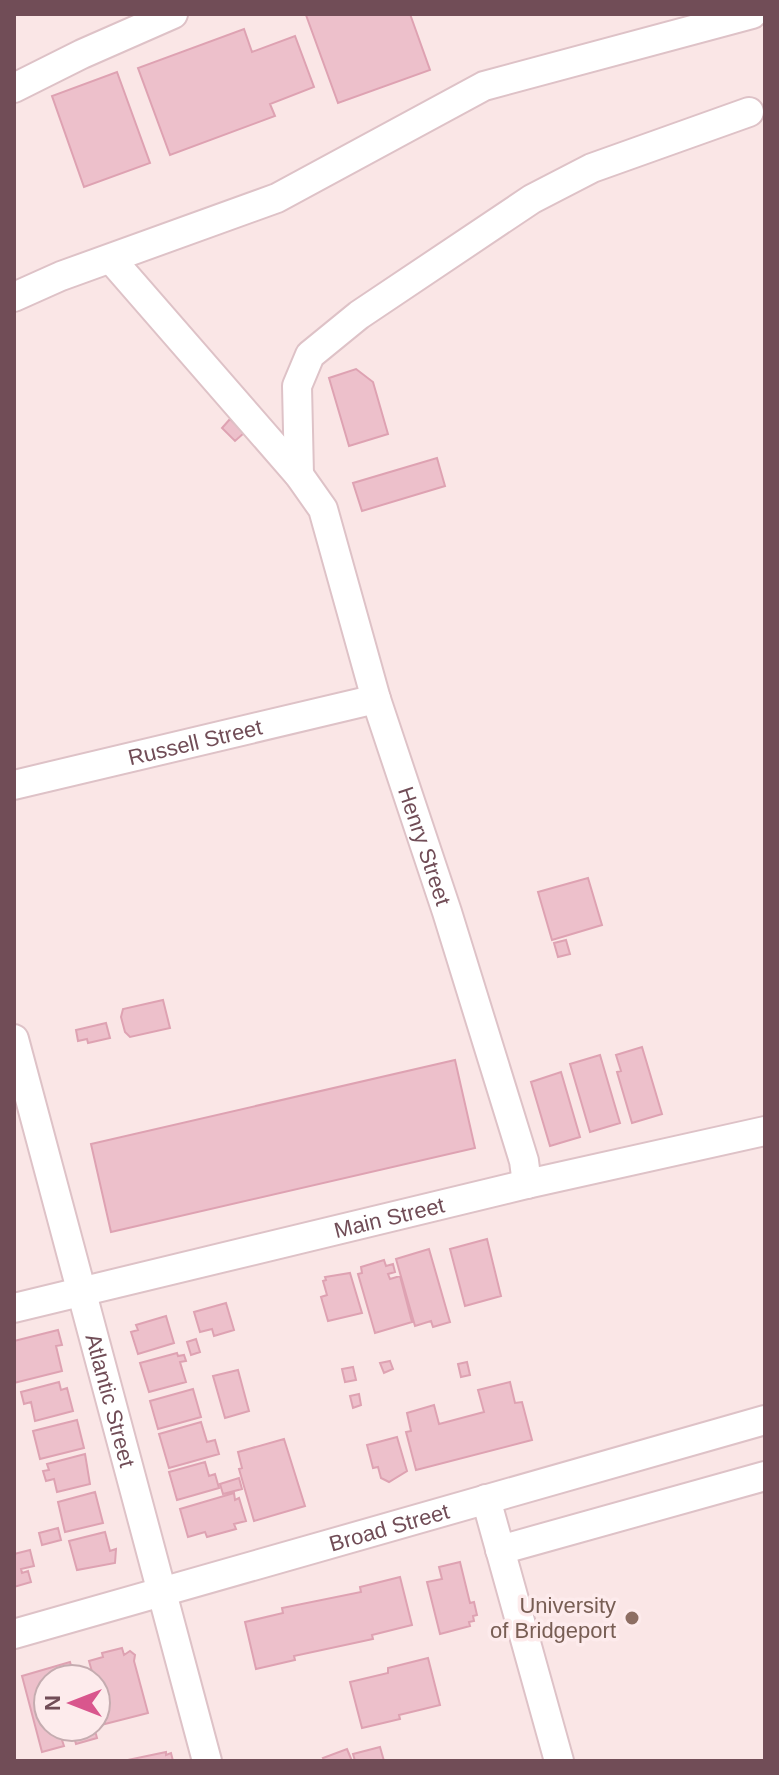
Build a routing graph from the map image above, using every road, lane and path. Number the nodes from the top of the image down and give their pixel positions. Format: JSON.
{"nodes":[{"id":1,"x":173,"y":14,"type":"edge"},
{"id":2,"x":752,"y":14,"type":"edge"},
{"id":3,"x":14,"y":88,"type":"edge"},
{"id":4,"x":749,"y":112,"type":"dead end"},
{"id":5,"x":111,"y":259,"type":"junction"},
{"id":6,"x":14,"y":297,"type":"edge"},
{"id":7,"x":299,"y":475,"type":"junction"},
{"id":8,"x":376,"y":699,"type":"junction"},
{"id":9,"x":14,"y":785,"type":"edge"},
{"id":10,"x":14,"y":1039,"type":"edge"},
{"id":11,"x":765,"y":1131,"type":"edge"},
{"id":12,"x":527,"y":1184,"type":"junction"},
{"id":13,"x":81,"y":1291,"type":"junction"},
{"id":14,"x":14,"y":1308,"type":"edge"},
{"id":15,"x":765,"y":1420,"type":"edge"},
{"id":16,"x":765,"y":1476,"type":"edge"},
{"id":17,"x":486,"y":1499,"type":"junction"},
{"id":18,"x":498,"y":1542,"type":"junction"},
{"id":19,"x":164,"y":1592,"type":"junction"},
{"id":20,"x":14,"y":1634,"type":"edge"},
{"id":21,"x":207,"y":1761,"type":"edge"},
{"id":22,"x":559,"y":1761,"type":"edge"}],
"edges":[{"from":1,"to":3,"type":"street"},
{"from":2,"to":5,"type":"street"},
{"from":4,"to":7,"type":"street"},
{"from":5,"to":6,"type":"street"},
{"from":5,"to":7,"type":"street","name":"Henry Street"},
{"from":7,"to":8,"type":"street","name":"Henry Street"},
{"from":8,"to":9,"type":"street","name":"Russell Street"},
{"from":8,"to":12,"type":"street","name":"Henry Street"},
{"from":10,"to":13,"type":"street","name":"Atlantic Street"},
{"from":11,"to":12,"type":"street","name":"Main Street"},
{"from":12,"to":13,"type":"street","name":"Main Street"},
{"from":13,"to":14,"type":"street","name":"Main Street"},
{"from":13,"to":19,"type":"street","name":"Atlantic Street"},
{"from":15,"to":17,"type":"street","name":"Broad Street"},
{"from":16,"to":18,"type":"street"},
{"from":17,"to":18,"type":"street"},
{"from":17,"to":19,"type":"street","name":"Broad Street"},
{"from":18,"to":22,"type":"street"},
{"from":19,"to":20,"type":"street","name":"Broad Street"},
{"from":19,"to":21,"type":"street","name":"Atlantic Street"}]}
